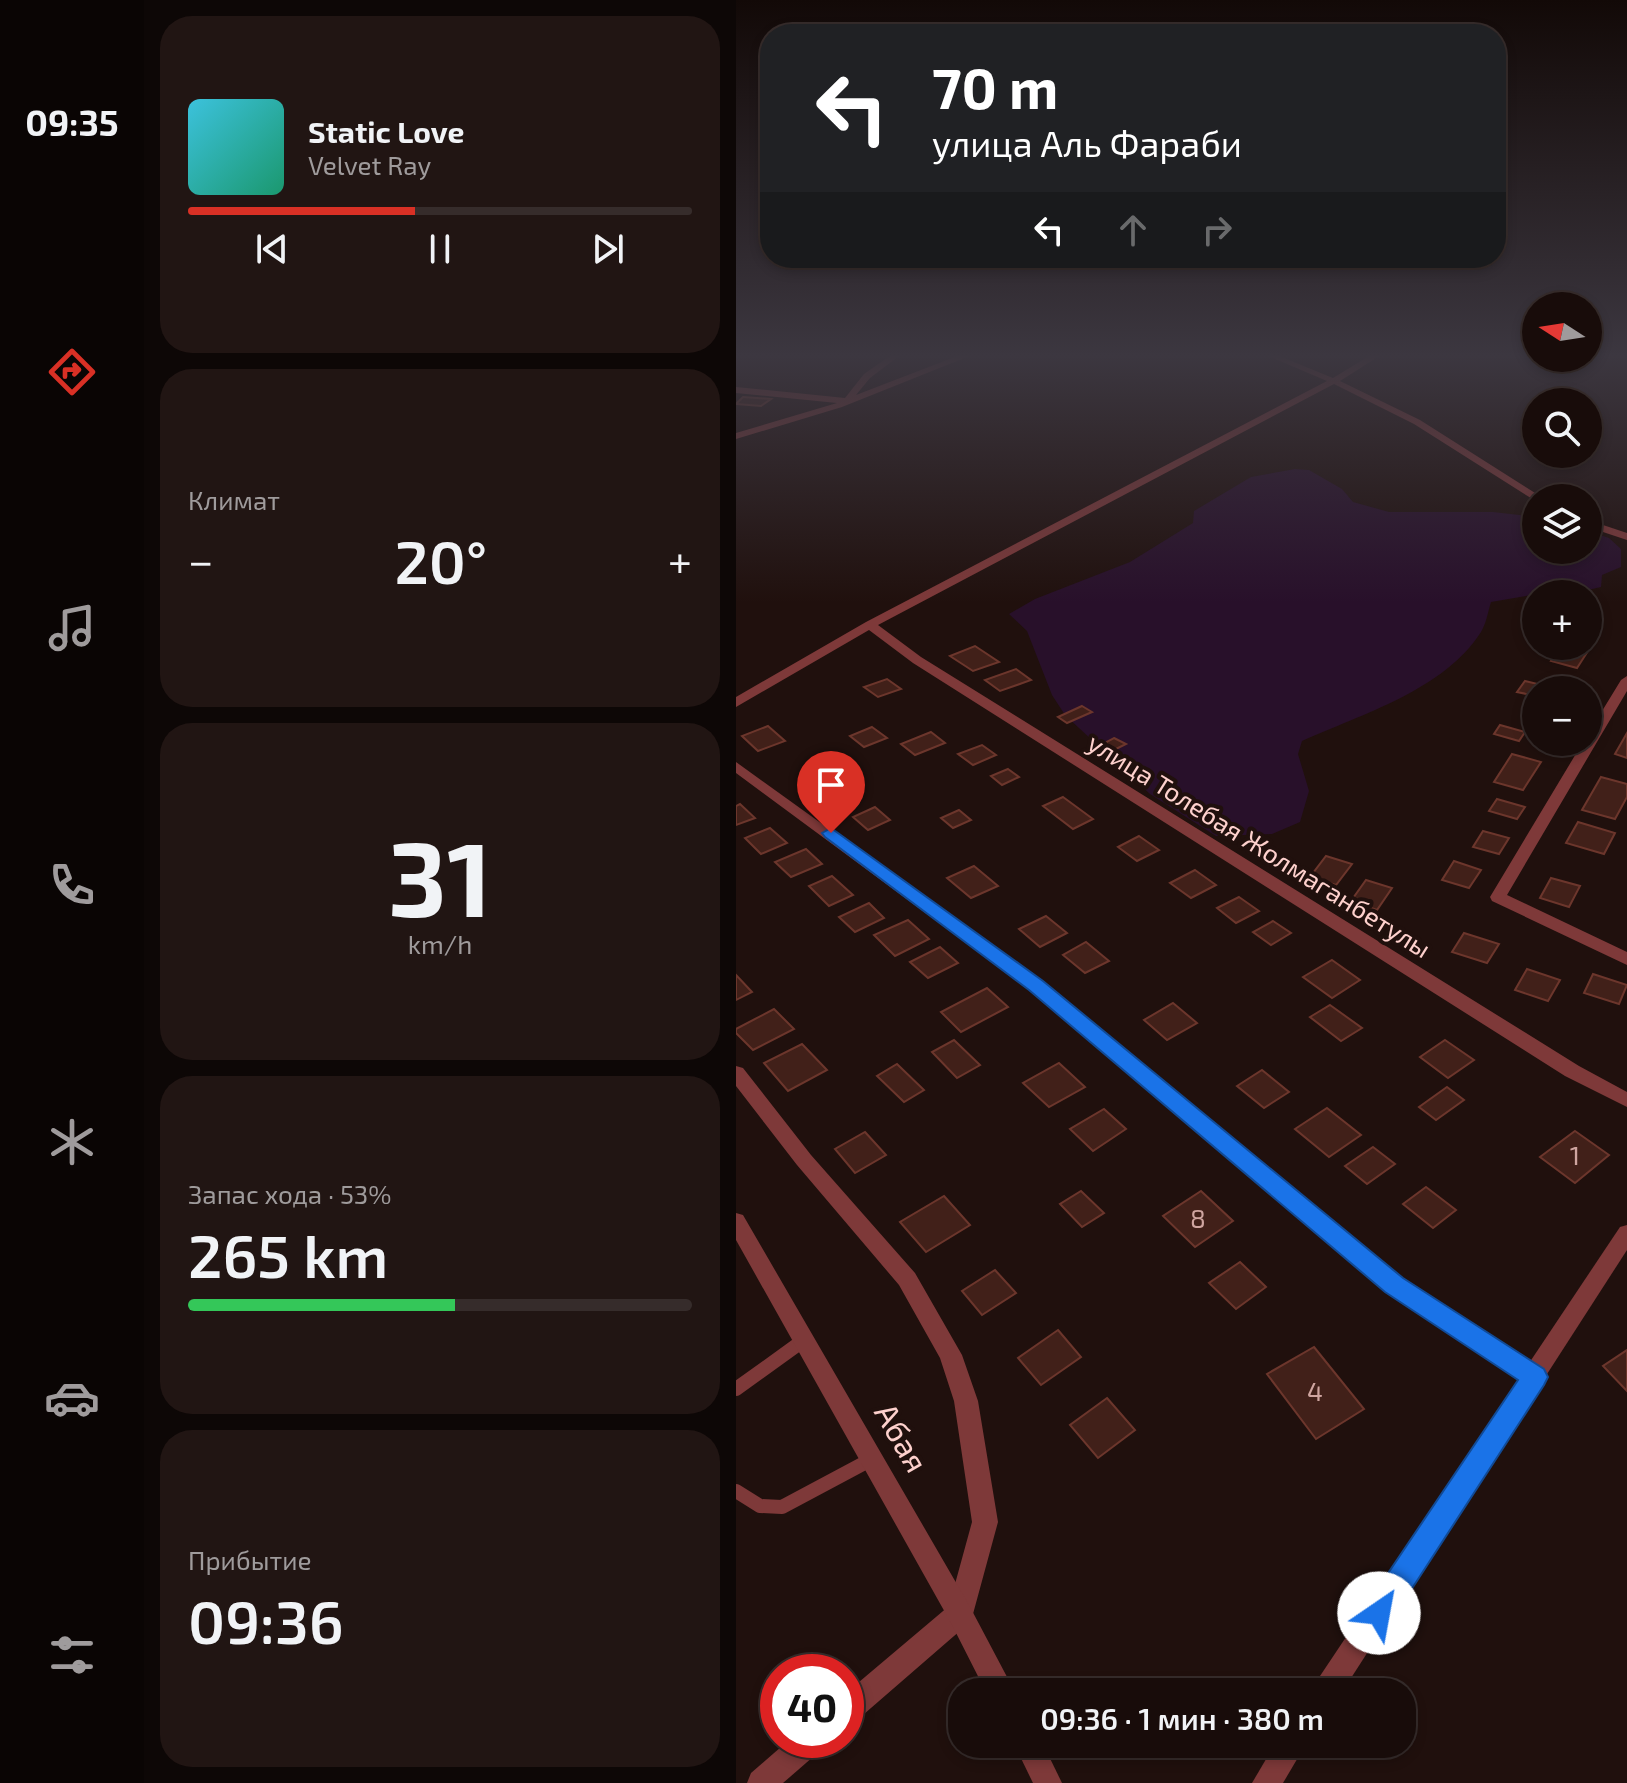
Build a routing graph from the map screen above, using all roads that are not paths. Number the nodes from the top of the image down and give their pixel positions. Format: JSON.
{"nodes":[{"id":1,"x":1229,"y":436,"type":"edge"},
{"id":2,"x":1440,"y":436,"type":"edge"},
{"id":3,"x":1522,"y":488,"type":"edge"},
{"id":4,"x":1602,"y":528,"type":"edge"},
{"id":5,"x":1627,"y":537,"type":"edge"},
{"id":6,"x":870,"y":625,"type":"junction"},
{"id":7,"x":1627,"y":680,"type":"edge"},
{"id":8,"x":736,"y":703,"type":"edge"},
{"id":9,"x":736,"y":766,"type":"edge"},
{"id":10,"x":1627,"y":959,"type":"edge"},
{"id":11,"x":736,"y":1073,"type":"edge"},
{"id":12,"x":1627,"y":1100,"type":"edge"},
{"id":13,"x":736,"y":1221,"type":"edge"},
{"id":14,"x":1627,"y":1233,"type":"edge"},
{"id":15,"x":804,"y":1340,"type":"junction"},
{"id":16,"x":1535,"y":1377,"type":"junction"},
{"id":17,"x":736,"y":1389,"type":"edge"},
{"id":18,"x":872,"y":1459,"type":"junction"},
{"id":19,"x":736,"y":1491,"type":"edge"},
{"id":20,"x":960,"y":1614,"type":"junction"},
{"id":21,"x":994,"y":1678,"type":"edge"},
{"id":22,"x":1335,"y":1678,"type":"edge"},
{"id":23,"x":864,"y":1696,"type":"edge"},
{"id":24,"x":790,"y":1758,"type":"edge"},
{"id":25,"x":1035,"y":1758,"type":"edge"},
{"id":26,"x":1283,"y":1758,"type":"edge"},
{"id":27,"x":761,"y":1783,"type":"edge"},
{"id":28,"x":1048,"y":1783,"type":"edge"},
{"id":29,"x":1266,"y":1783,"type":"edge"}],
"edges":[{"from":1,"to":6,"type":"street"},
{"from":2,"to":3,"type":"street"},
{"from":4,"to":5,"type":"street"},
{"from":6,"to":8,"type":"street"},
{"from":6,"to":12,"type":"street","name":"улица Толебая Жолмаганбетулы"},
{"from":7,"to":10,"type":"street"},
{"from":9,"to":16,"type":"street"},
{"from":11,"to":20,"type":"street"},
{"from":13,"to":15,"type":"street","name":"Абая"},
{"from":14,"to":16,"type":"street"},
{"from":15,"to":17,"type":"lane"},
{"from":15,"to":18,"type":"street","name":"Абая"},
{"from":16,"to":22,"type":"street"},
{"from":18,"to":19,"type":"lane"},
{"from":18,"to":20,"type":"street","name":"Абая"},
{"from":20,"to":21,"type":"street","name":"Абая"},
{"from":20,"to":23,"type":"street"},
{"from":24,"to":27,"type":"street"},
{"from":25,"to":28,"type":"street"},
{"from":26,"to":29,"type":"street"}]}
